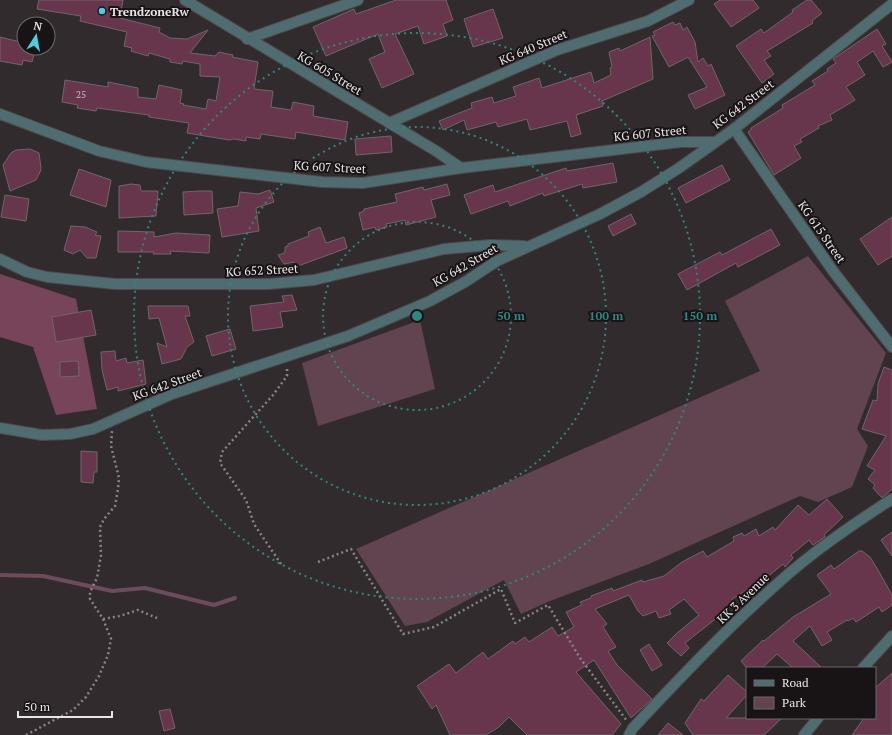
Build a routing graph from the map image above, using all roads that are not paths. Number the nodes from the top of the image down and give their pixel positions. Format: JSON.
{"nodes":[{"id":1,"x":185,"y":0,"type":"edge"},
{"id":2,"x":358,"y":0,"type":"edge"},
{"id":3,"x":689,"y":0,"type":"edge"},
{"id":4,"x":892,"y":4,"type":"edge"},
{"id":5,"x":247,"y":38,"type":"junction"},
{"id":6,"x":0,"y":114,"type":"edge"},
{"id":7,"x":389,"y":123,"type":"junction"},
{"id":8,"x":734,"y":129,"type":"junction"},
{"id":9,"x":713,"y":142,"type":"junction"},
{"id":10,"x":461,"y":168,"type":"junction"},
{"id":11,"x":526,"y":246,"type":"junction"},
{"id":12,"x":0,"y":259,"type":"edge"},
{"id":13,"x":892,"y":347,"type":"edge"},
{"id":14,"x":0,"y":428,"type":"edge"},
{"id":15,"x":892,"y":499,"type":"edge"},
{"id":16,"x":892,"y":636,"type":"edge"},
{"id":17,"x":864,"y":667,"type":"edge"},
{"id":18,"x":817,"y":719,"type":"edge"},
{"id":19,"x":631,"y":732,"type":"edge"},
{"id":20,"x":804,"y":735,"type":"edge"}],
"edges":[{"from":1,"to":5,"type":"street","name":"KG 605 Street"},
{"from":2,"to":5,"type":"street"},
{"from":3,"to":7,"type":"street","name":"KG 640 Street"},
{"from":4,"to":8,"type":"street","name":"KG 642 Street"},
{"from":5,"to":7,"type":"street","name":"KG 605 Street"},
{"from":6,"to":10,"type":"street","name":"KG 607 Street"},
{"from":7,"to":10,"type":"street","name":"KG 605 Street"},
{"from":8,"to":9,"type":"street","name":"KG 642 Street"},
{"from":8,"to":13,"type":"street","name":"KG 615 Street"},
{"from":9,"to":10,"type":"street","name":"KG 607 Street"},
{"from":9,"to":11,"type":"street","name":"KG 642 Street"},
{"from":11,"to":12,"type":"street","name":"KG 652 Street"},
{"from":11,"to":14,"type":"street","name":"KG 642 Street"},
{"from":15,"to":19,"type":"street","name":"KK 3 Avenue"},
{"from":16,"to":17,"type":"street"},
{"from":18,"to":20,"type":"street"}]}
